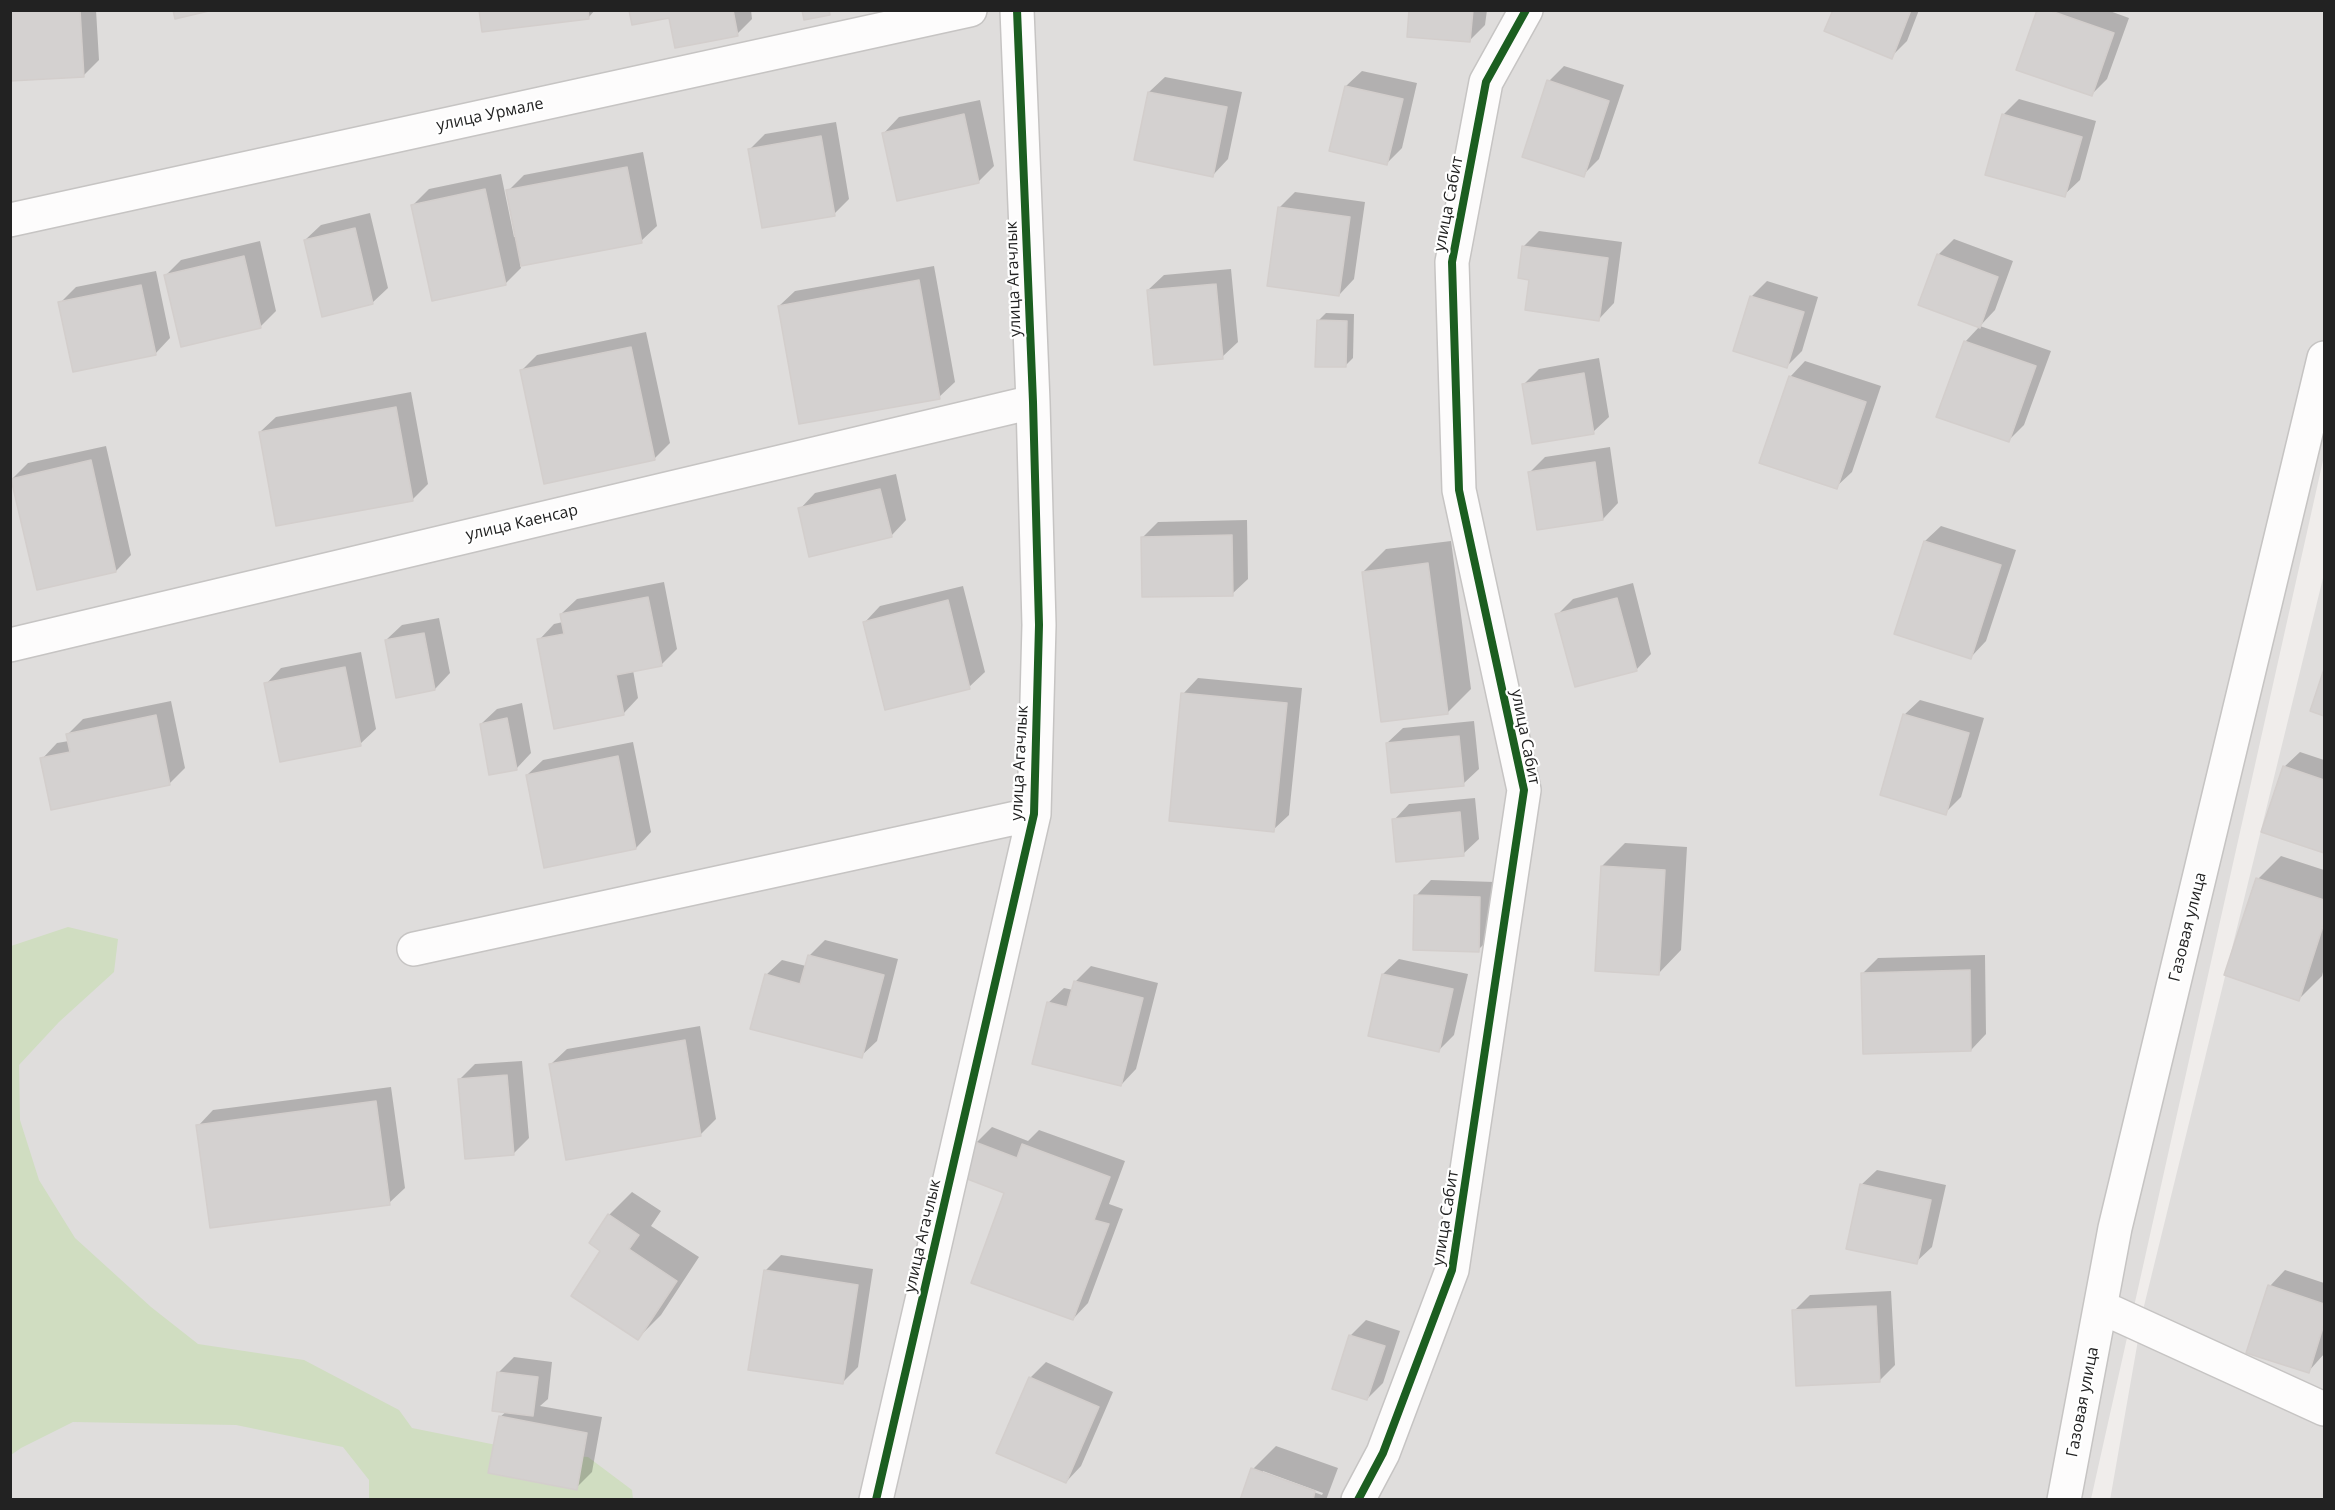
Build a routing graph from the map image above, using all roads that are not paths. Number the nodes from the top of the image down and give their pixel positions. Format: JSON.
{"nodes":[{"id":1,"x":970,"y":10,"type":"edge"},
{"id":2,"x":1017,"y":10,"type":"edge"},
{"id":3,"x":1526,"y":10,"type":"edge"},
{"id":4,"x":10,"y":220,"type":"edge"},
{"id":5,"x":2325,"y":358,"type":"edge"},
{"id":6,"x":1033,"y":402,"type":"junction"},
{"id":7,"x":10,"y":645,"type":"edge"},
{"id":8,"x":1034,"y":814,"type":"junction"},
{"id":9,"x":414,"y":949,"type":"dead end"},
{"id":10,"x":2101,"y":1307,"type":"junction"},
{"id":11,"x":2325,"y":1409,"type":"edge"},
{"id":12,"x":876,"y":1500,"type":"edge"},
{"id":13,"x":1358,"y":1500,"type":"edge"},
{"id":14,"x":2064,"y":1500,"type":"edge"}],
"edges":[{"from":1,"to":4,"type":"street","name":"улица Урмале"},
{"from":2,"to":6,"type":"street","name":"улица Агачлык"},
{"from":3,"to":13,"type":"street","name":"улица Сабит"},
{"from":5,"to":10,"type":"street","name":"Газовая улица"},
{"from":6,"to":7,"type":"street","name":"улица Каенсар"},
{"from":6,"to":8,"type":"street","name":"улица Агачлык"},
{"from":8,"to":9,"type":"street"},
{"from":8,"to":12,"type":"street","name":"улица Агачлык"},
{"from":10,"to":11,"type":"street"},
{"from":10,"to":14,"type":"street","name":"Газовая улица"}]}
